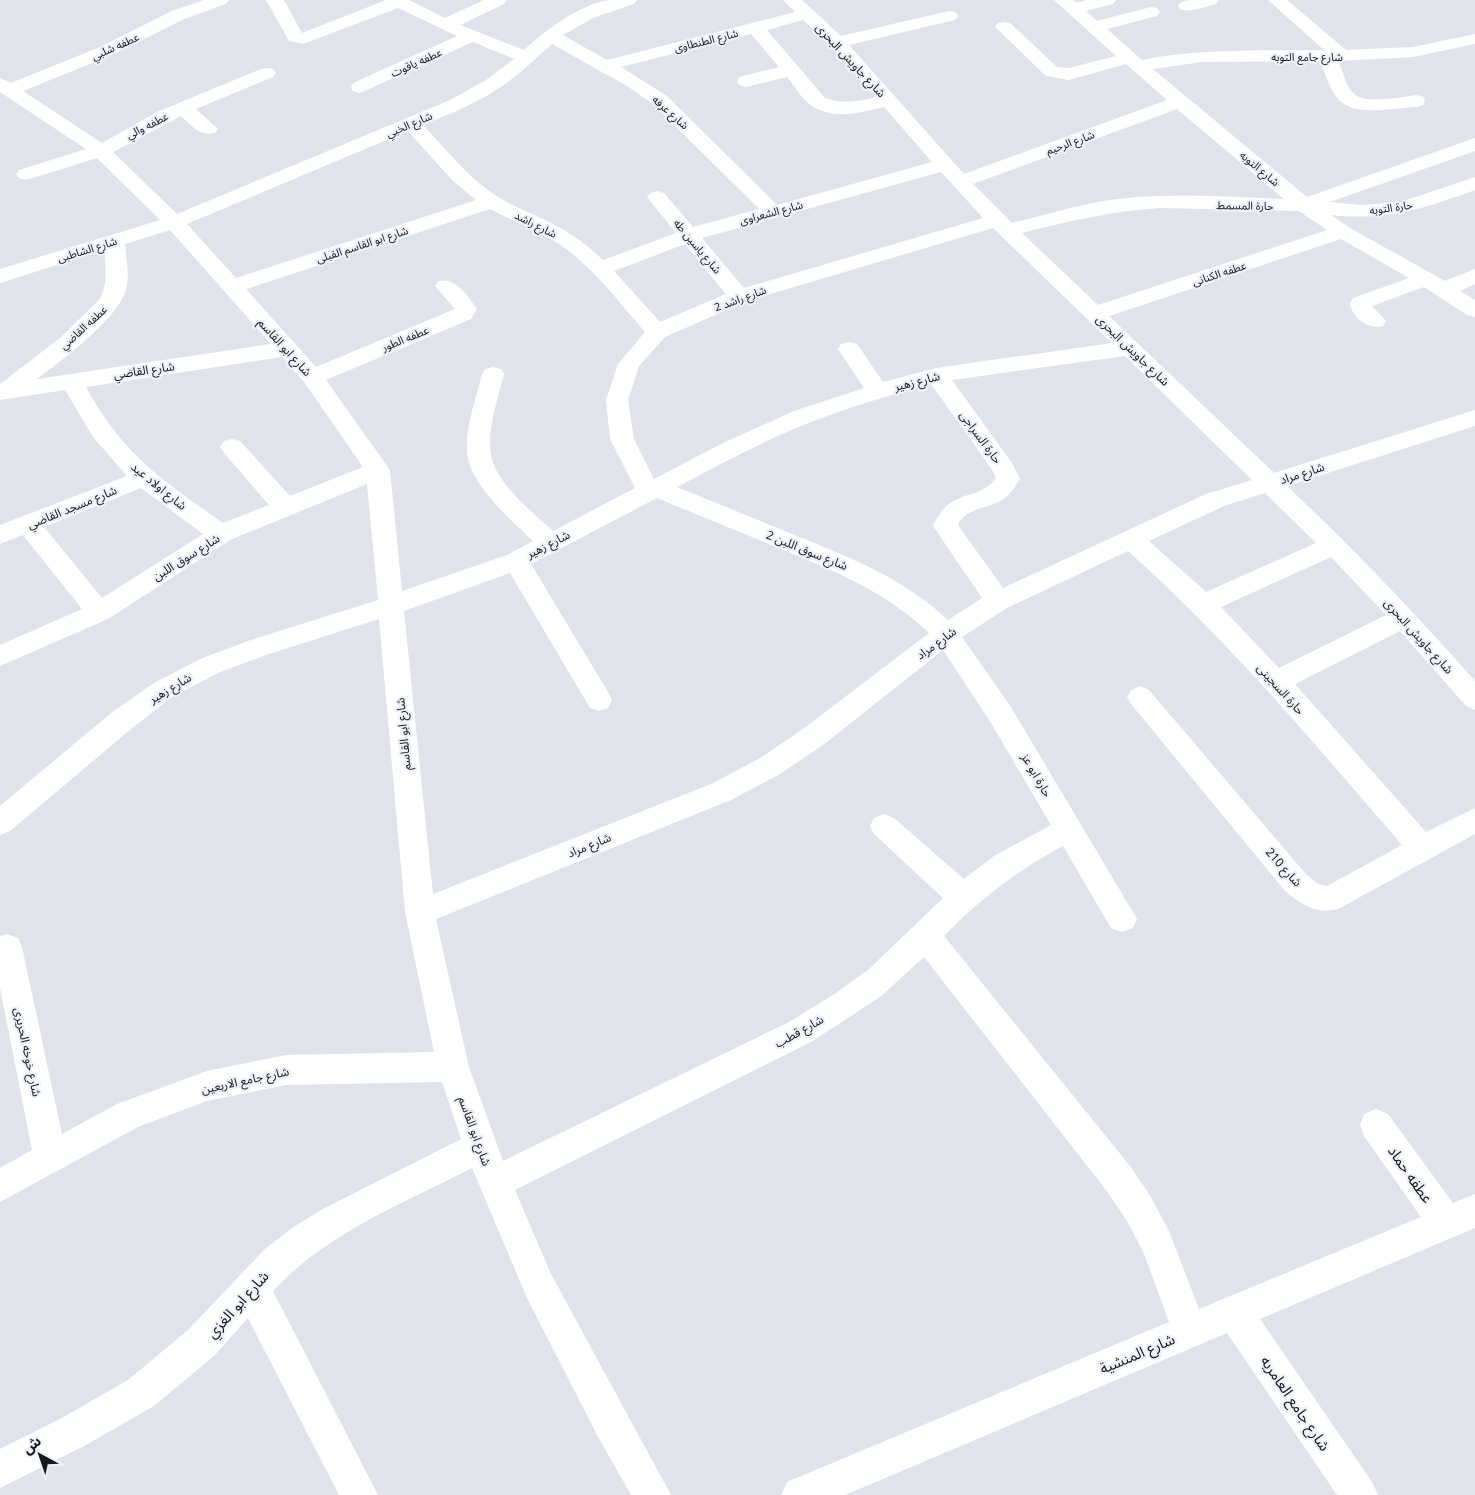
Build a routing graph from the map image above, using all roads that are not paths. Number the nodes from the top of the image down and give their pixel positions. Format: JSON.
{"nodes":[{"id":1,"x":220,"y":0,"type":"edge"},
{"id":2,"x":275,"y":0,"type":"edge"},
{"id":3,"x":498,"y":0,"type":"edge"},
{"id":4,"x":628,"y":0,"type":"edge"},
{"id":5,"x":1107,"y":0,"type":"edge"},
{"id":6,"x":1210,"y":0,"type":"edge"},
{"id":7,"x":1277,"y":0,"type":"edge"},
{"id":8,"x":396,"y":1,"type":"edge"},
{"id":9,"x":1068,"y":4,"type":"edge"},
{"id":10,"x":1187,"y":6,"type":"dead end"},
{"id":11,"x":799,"y":7,"type":"edge"},
{"id":12,"x":1151,"y":12,"type":"dead end"},
{"id":13,"x":949,"y":16,"type":"dead end"},
{"id":14,"x":446,"y":26,"type":"junction"},
{"id":15,"x":755,"y":27,"type":"junction"},
{"id":16,"x":1004,"y":27,"type":"dead end"},
{"id":17,"x":1094,"y":27,"type":"junction"},
{"id":18,"x":472,"y":36,"type":"junction"},
{"id":19,"x":551,"y":36,"type":"junction"},
{"id":20,"x":1475,"y":39,"type":"edge"},
{"id":21,"x":836,"y":42,"type":"junction"},
{"id":22,"x":1334,"y":56,"type":"junction"},
{"id":23,"x":528,"y":58,"type":"junction"},
{"id":24,"x":1134,"y":62,"type":"junction"},
{"id":25,"x":605,"y":66,"type":"junction"},
{"id":26,"x":791,"y":70,"type":"junction"},
{"id":27,"x":267,"y":73,"type":"dead end"},
{"id":28,"x":746,"y":81,"type":"dead end"},
{"id":29,"x":5,"y":87,"type":"edge"},
{"id":30,"x":360,"y":87,"type":"dead end"},
{"id":31,"x":888,"y":100,"type":"junction"},
{"id":32,"x":1416,"y":101,"type":"dead end"},
{"id":33,"x":1180,"y":102,"type":"junction"},
{"id":34,"x":183,"y":108,"type":"junction"},
{"id":35,"x":410,"y":123,"type":"junction"},
{"id":36,"x":208,"y":129,"type":"dead end"},
{"id":37,"x":1475,"y":144,"type":"edge"},
{"id":38,"x":101,"y":151,"type":"junction"},
{"id":39,"x":945,"y":165,"type":"junction"},
{"id":40,"x":26,"y":174,"type":"dead end"},
{"id":41,"x":960,"y":182,"type":"junction"},
{"id":42,"x":1475,"y":183,"type":"edge"},
{"id":43,"x":657,"y":197,"type":"dead end"},
{"id":44,"x":492,"y":202,"type":"junction"},
{"id":45,"x":1304,"y":205,"type":"junction"},
{"id":46,"x":773,"y":212,"type":"junction"},
{"id":47,"x":174,"y":222,"type":"junction"},
{"id":48,"x":1003,"y":225,"type":"junction"},
{"id":49,"x":1343,"y":232,"type":"junction"},
{"id":50,"x":688,"y":235,"type":"junction"},
{"id":51,"x":114,"y":241,"type":"junction"},
{"id":52,"x":600,"y":268,"type":"junction"},
{"id":53,"x":4,"y":269,"type":"edge"},
{"id":54,"x":1475,"y":276,"type":"edge"},
{"id":55,"x":1435,"y":284,"type":"junction"},
{"id":56,"x":446,"y":286,"type":"dead end"},
{"id":57,"x":232,"y":287,"type":"junction"},
{"id":58,"x":739,"y":296,"type":"junction"},
{"id":59,"x":1475,"y":310,"type":"edge"},
{"id":60,"x":1096,"y":314,"type":"junction"},
{"id":61,"x":1375,"y":321,"type":"dead end"},
{"id":62,"x":658,"y":332,"type":"junction"},
{"id":63,"x":1131,"y":348,"type":"junction"},
{"id":64,"x":288,"y":349,"type":"junction"},
{"id":65,"x":849,"y":349,"type":"dead end"},
{"id":66,"x":493,"y":374,"type":"dead end"},
{"id":67,"x":936,"y":375,"type":"junction"},
{"id":68,"x":312,"y":377,"type":"junction"},
{"id":69,"x":72,"y":381,"type":"junction"},
{"id":70,"x":3,"y":391,"type":"edge"},
{"id":71,"x":878,"y":391,"type":"junction"},
{"id":72,"x":1475,"y":418,"type":"edge"},
{"id":73,"x":232,"y":447,"type":"dead end"},
{"id":74,"x":378,"y":470,"type":"junction"},
{"id":75,"x":144,"y":478,"type":"junction"},
{"id":76,"x":1271,"y":484,"type":"junction"},
{"id":77,"x":653,"y":490,"type":"junction"},
{"id":78,"x":286,"y":508,"type":"junction"},
{"id":79,"x":28,"y":524,"type":"junction"},
{"id":80,"x":221,"y":534,"type":"junction"},
{"id":81,"x":0,"y":535,"type":"edge"},
{"id":82,"x":1131,"y":539,"type":"junction"},
{"id":83,"x":550,"y":543,"type":"junction"},
{"id":84,"x":1334,"y":545,"type":"junction"},
{"id":85,"x":516,"y":561,"type":"junction"},
{"id":86,"x":998,"y":602,"type":"junction"},
{"id":87,"x":1204,"y":604,"type":"junction"},
{"id":88,"x":392,"y":605,"type":"junction"},
{"id":89,"x":99,"y":612,"type":"junction"},
{"id":90,"x":1404,"y":618,"type":"junction"},
{"id":91,"x":946,"y":634,"type":"junction"},
{"id":92,"x":0,"y":656,"type":"edge"},
{"id":93,"x":1275,"y":682,"type":"junction"},
{"id":94,"x":1140,"y":697,"type":"dead end"},
{"id":95,"x":599,"y":700,"type":"dead end"},
{"id":96,"x":1475,"y":700,"type":"edge"},
{"id":97,"x":1475,"y":820,"type":"edge"},
{"id":98,"x":0,"y":823,"type":"edge"},
{"id":99,"x":884,"y":826,"type":"dead end"},
{"id":100,"x":1069,"y":830,"type":"junction"},
{"id":101,"x":1422,"y":849,"type":"junction"},
{"id":102,"x":964,"y":898,"type":"junction"},
{"id":103,"x":420,"y":912,"type":"junction"},
{"id":104,"x":1122,"y":919,"type":"dead end"},
{"id":105,"x":926,"y":936,"type":"junction"},
{"id":106,"x":7,"y":947,"type":"dead end"},
{"id":107,"x":453,"y":1067,"type":"junction"},
{"id":108,"x":1376,"y":1125,"type":"dead end"},
{"id":109,"x":480,"y":1147,"type":"junction"},
{"id":110,"x":50,"y":1158,"type":"junction"},
{"id":111,"x":495,"y":1182,"type":"junction"},
{"id":112,"x":0,"y":1186,"type":"edge"},
{"id":113,"x":1460,"y":1217,"type":"edge"},
{"id":114,"x":252,"y":1288,"type":"junction"},
{"id":115,"x":1234,"y":1312,"type":"junction"},
{"id":116,"x":1190,"y":1331,"type":"junction"},
{"id":117,"x":0,"y":1470,"type":"edge"},
{"id":118,"x":359,"y":1495,"type":"edge"},
{"id":119,"x":652,"y":1495,"type":"edge"},
{"id":120,"x":800,"y":1495,"type":"edge"},
{"id":121,"x":1358,"y":1495,"type":"edge"}],
"edges":[{"from":1,"to":29,"type":"street","name":"عطفه شلبي"},
{"from":2,"to":8,"type":"street"},
{"from":3,"to":14,"type":"street"},
{"from":4,"to":19,"type":"street","name":"شارع الخبي"},
{"from":5,"to":9,"type":"street"},
{"from":6,"to":10,"type":"street"},
{"from":7,"to":22,"type":"street"},
{"from":8,"to":14,"type":"street"},
{"from":9,"to":17,"type":"street","name":"شارع التوبه"},
{"from":11,"to":15,"type":"street","name":"شارع الطنطاوى"},
{"from":11,"to":21,"type":"street","name":"شارع جاويش البحرى"},
{"from":12,"to":17,"type":"street"},
{"from":13,"to":21,"type":"street"},
{"from":14,"to":18,"type":"street"},
{"from":15,"to":25,"type":"street","name":"شارع الطنطاوى"},
{"from":15,"to":26,"type":"street"},
{"from":16,"to":24,"type":"street","name":"شارع جامع التوبه"},
{"from":17,"to":24,"type":"street","name":"شارع التوبه"},
{"from":18,"to":23,"type":"street"},
{"from":18,"to":30,"type":"street","name":"عطفه ياقوت"},
{"from":19,"to":23,"type":"street","name":"شارع الخبي"},
{"from":19,"to":25,"type":"street","name":"شارع عرفه"},
{"from":20,"to":22,"type":"street","name":"شارع جامع التوبه"},
{"from":21,"to":31,"type":"street","name":"شارع جاويش البحرى"},
{"from":22,"to":24,"type":"street","name":"شارع جامع التوبه"},
{"from":22,"to":32,"type":"street"},
{"from":23,"to":35,"type":"street","name":"شارع الخبي"},
{"from":24,"to":33,"type":"street","name":"شارع التوبه"},
{"from":25,"to":46,"type":"street","name":"شارع عرفه"},
{"from":26,"to":28,"type":"street"},
{"from":26,"to":31,"type":"street"},
{"from":27,"to":34,"type":"street","name":"عطفه والي"},
{"from":29,"to":38,"type":"street","name":"شارع ابو القاسم"},
{"from":31,"to":39,"type":"street","name":"شارع جاويش البحرى"},
{"from":33,"to":41,"type":"street","name":"شارع الرحيم"},
{"from":33,"to":45,"type":"street","name":"شارع التوبه"},
{"from":34,"to":36,"type":"street"},
{"from":34,"to":38,"type":"street","name":"عطفه والي"},
{"from":35,"to":44,"type":"street","name":"شارع راشد"},
{"from":35,"to":47,"type":"street","name":"شارع الخبي"},
{"from":37,"to":45,"type":"street","name":"حارة المسمط"},
{"from":38,"to":40,"type":"street","name":"عطفه والي"},
{"from":38,"to":47,"type":"street","name":"شارع ابو القاسم"},
{"from":39,"to":41,"type":"street","name":"شارع جاويش البحرى"},
{"from":39,"to":46,"type":"street","name":"شارع الشعراوى"},
{"from":41,"to":48,"type":"street","name":"شارع جاويش البحرى"},
{"from":42,"to":45,"type":"street","name":"حارة التوبه"},
{"from":43,"to":50,"type":"street","name":"شارع ياسين طه"},
{"from":44,"to":52,"type":"street","name":"شارع راشد"},
{"from":44,"to":57,"type":"street","name":"شارع ابو القاسم القبلى"},
{"from":45,"to":48,"type":"street","name":"حارة المسمط"},
{"from":45,"to":49,"type":"street","name":"شارع التوبه"},
{"from":46,"to":50,"type":"street","name":"شارع الشعراوى"},
{"from":47,"to":51,"type":"street","name":"شارع الشاطبى"},
{"from":47,"to":57,"type":"street","name":"شارع ابو القاسم"},
{"from":48,"to":58,"type":"street","name":"شارع راشد 2"},
{"from":48,"to":60,"type":"street","name":"شارع جاويش البحرى"},
{"from":49,"to":55,"type":"street","name":"شارع التوبه"},
{"from":49,"to":60,"type":"street","name":"عطفه الكنانى"},
{"from":50,"to":52,"type":"street","name":"شارع الشعراوى"},
{"from":50,"to":58,"type":"street","name":"شارع ياسين طه"},
{"from":51,"to":53,"type":"street","name":"شارع الشاطبى"},
{"from":51,"to":70,"type":"street","name":"عطفه القاضي"},
{"from":52,"to":62,"type":"street","name":"شارع راشد"},
{"from":54,"to":55,"type":"street"},
{"from":55,"to":59,"type":"street","name":"شارع التوبه"},
{"from":55,"to":61,"type":"street"},
{"from":56,"to":68,"type":"street","name":"عطفه الطور"},
{"from":57,"to":64,"type":"street","name":"شارع ابو القاسم"},
{"from":58,"to":62,"type":"street","name":"شارع راشد 2"},
{"from":60,"to":63,"type":"street","name":"شارع جاويش البحرى"},
{"from":62,"to":77,"type":"street","name":"شارع راشد 2"},
{"from":63,"to":67,"type":"street","name":"شارع زهير"},
{"from":63,"to":76,"type":"street","name":"شارع جاويش البحرى"},
{"from":64,"to":68,"type":"street","name":"شارع ابو القاسم"},
{"from":64,"to":69,"type":"street","name":"شارع القاضي"},
{"from":65,"to":71,"type":"street"},
{"from":66,"to":83,"type":"street"},
{"from":67,"to":71,"type":"street","name":"شارع زهير"},
{"from":67,"to":86,"type":"street","name":"حارة السراجى"},
{"from":68,"to":74,"type":"street","name":"شارع ابو القاسم"},
{"from":69,"to":70,"type":"street","name":"شارع القاضي"},
{"from":69,"to":75,"type":"street","name":"شارع اولاد عيد"},
{"from":71,"to":77,"type":"street","name":"شارع زهير"},
{"from":72,"to":76,"type":"street","name":"شارع مراد"},
{"from":73,"to":78,"type":"street"},
{"from":74,"to":78,"type":"street","name":"شارع سوق اللبن"},
{"from":74,"to":88,"type":"street","name":"شارع ابو القاسم"},
{"from":75,"to":79,"type":"street","name":"شارع مسجد القاضي"},
{"from":75,"to":80,"type":"street","name":"شارع اولاد عيد"},
{"from":76,"to":82,"type":"street","name":"شارع مراد"},
{"from":76,"to":84,"type":"street","name":"شارع جاويش البحرى"},
{"from":77,"to":83,"type":"street","name":"شارع زهير"},
{"from":77,"to":91,"type":"street","name":"شارع سوق اللبن 2"},
{"from":78,"to":80,"type":"street","name":"شارع سوق اللبن"},
{"from":79,"to":81,"type":"street","name":"شارع مسجد القاضي"},
{"from":79,"to":89,"type":"street"},
{"from":80,"to":89,"type":"street","name":"شارع سوق اللبن"},
{"from":82,"to":86,"type":"street","name":"شارع مراد"},
{"from":82,"to":87,"type":"street","name":"حارة السجينى"},
{"from":83,"to":85,"type":"street","name":"شارع زهير"},
{"from":84,"to":87,"type":"street"},
{"from":84,"to":90,"type":"street","name":"شارع جاويش البحرى"},
{"from":85,"to":88,"type":"street","name":"شارع زهير"},
{"from":85,"to":95,"type":"street"},
{"from":86,"to":91,"type":"street","name":"شارع مراد"},
{"from":87,"to":93,"type":"street","name":"حارة السجينى"},
{"from":88,"to":98,"type":"street","name":"شارع زهير"},
{"from":88,"to":103,"type":"street","name":"شارع ابو القاسم"},
{"from":89,"to":92,"type":"street","name":"شارع سوق اللبن"},
{"from":90,"to":93,"type":"street"},
{"from":90,"to":96,"type":"street","name":"شارع جاويش البحرى"},
{"from":91,"to":100,"type":"street","name":"حارة ابو عز"},
{"from":91,"to":103,"type":"street","name":"شارع مراد"},
{"from":93,"to":101,"type":"street","name":"حارة السجينى"},
{"from":94,"to":101,"type":"street","name":"شارع 210"},
{"from":97,"to":101,"type":"street","name":"شارع 210"},
{"from":99,"to":102,"type":"street"},
{"from":100,"to":102,"type":"street","name":"شارع قطب"},
{"from":100,"to":104,"type":"street","name":"حارة ابو عز"},
{"from":102,"to":105,"type":"street","name":"شارع قطب"},
{"from":103,"to":107,"type":"street","name":"شارع ابو القاسم"},
{"from":105,"to":111,"type":"street","name":"شارع قطب"},
{"from":105,"to":116,"type":"street"},
{"from":106,"to":110,"type":"street","name":"شارع خوخه الحريرى"},
{"from":107,"to":109,"type":"street","name":"شارع ابو القاسم"},
{"from":107,"to":110,"type":"street","name":"شارع جامع الاربعين"},
{"from":108,"to":113,"type":"street","name":"عطفه حماد"},
{"from":109,"to":111,"type":"street","name":"شارع ابو القاسم"},
{"from":109,"to":114,"type":"street","name":"شارع ابو الغزي"},
{"from":110,"to":112,"type":"street","name":"شارع جامع الاربعين"},
{"from":111,"to":119,"type":"street","name":"شارع ابو القاسم"},
{"from":113,"to":115,"type":"street","name":"شارع المنشية"},
{"from":114,"to":117,"type":"street","name":"شارع ابو الغزي"},
{"from":114,"to":118,"type":"street"},
{"from":115,"to":116,"type":"street","name":"شارع المنشية"},
{"from":115,"to":121,"type":"street","name":"شارع جامع العامريه"},
{"from":116,"to":120,"type":"street","name":"شارع المنشية"}]}
